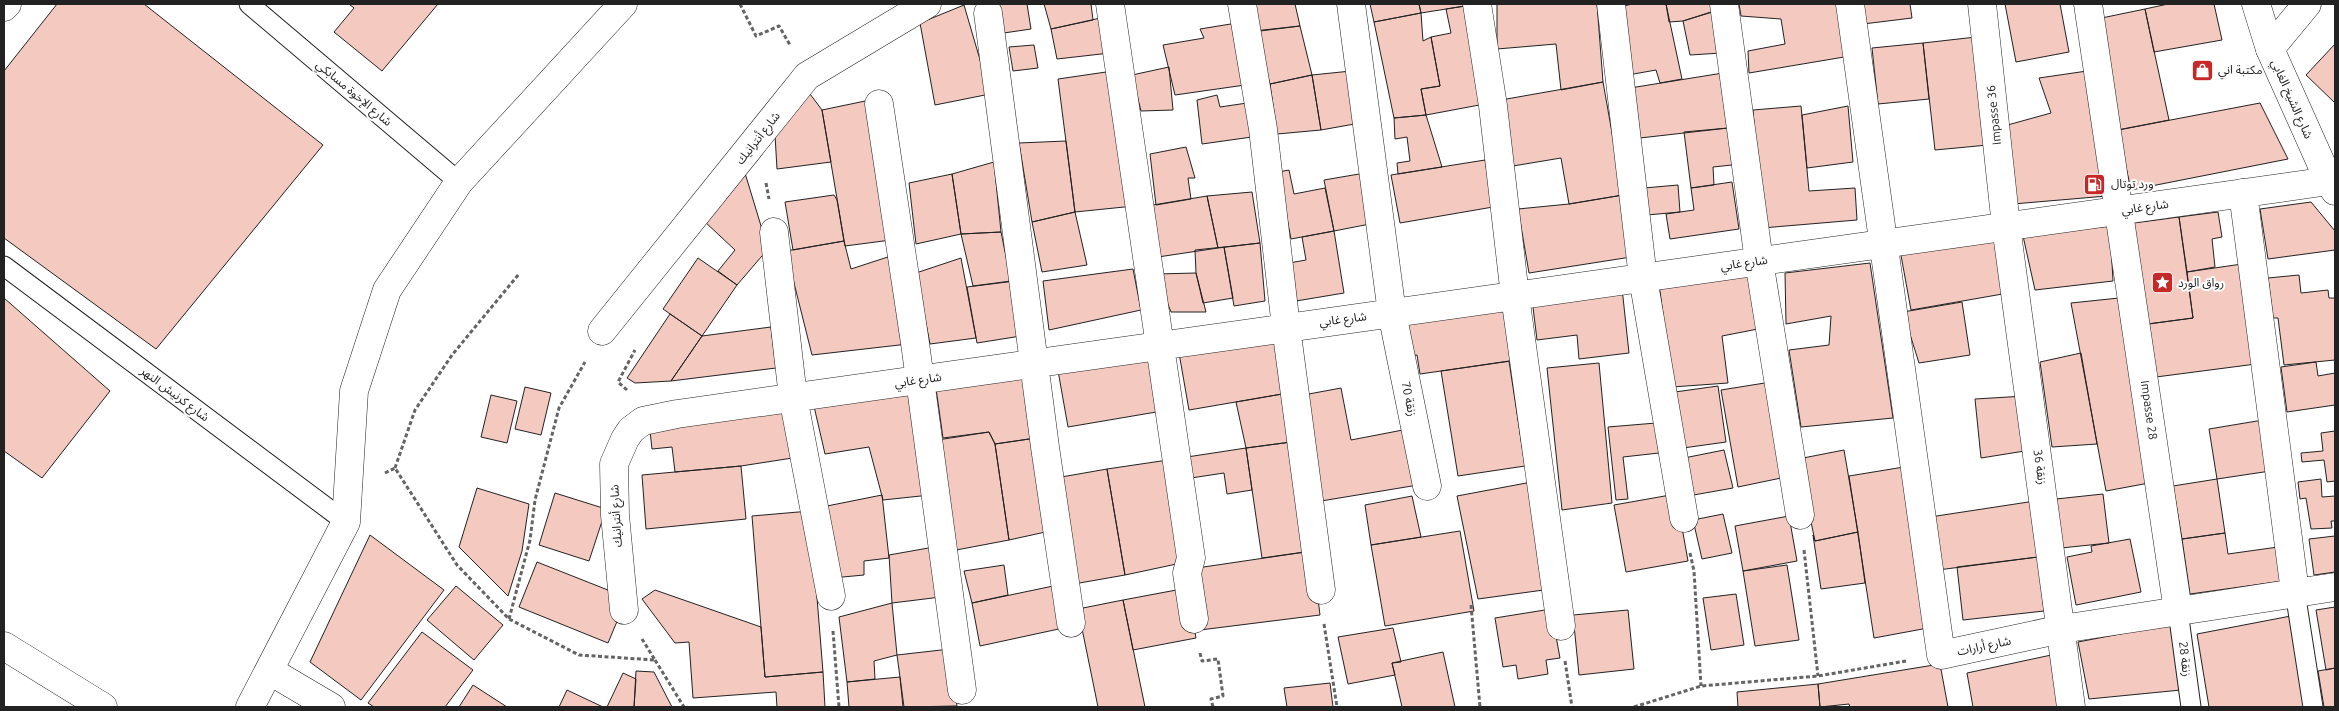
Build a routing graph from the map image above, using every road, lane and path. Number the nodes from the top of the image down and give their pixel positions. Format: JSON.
{"nodes":[{"id":1,"x":7,"y":4,"type":"edge"},
{"id":2,"x":248,"y":4,"type":"edge"},
{"id":3,"x":622,"y":4,"type":"edge"},
{"id":4,"x":740,"y":4,"type":"edge"},
{"id":5,"x":927,"y":4,"type":"edge"},
{"id":6,"x":1110,"y":4,"type":"edge"},
{"id":7,"x":1242,"y":4,"type":"edge"},
{"id":8,"x":1351,"y":4,"type":"edge"},
{"id":9,"x":1476,"y":4,"type":"edge"},
{"id":10,"x":1611,"y":4,"type":"edge"},
{"id":11,"x":1724,"y":4,"type":"edge"},
{"id":12,"x":1850,"y":4,"type":"edge"},
{"id":13,"x":1982,"y":4,"type":"edge"},
{"id":14,"x":2088,"y":4,"type":"edge"},
{"id":15,"x":2256,"y":4,"type":"edge"},
{"id":16,"x":2307,"y":4,"type":"edge"},
{"id":17,"x":4,"y":7,"type":"edge"},
{"id":18,"x":988,"y":13,"type":"dead end"},
{"id":19,"x":2270,"y":49,"type":"junction"},
{"id":20,"x":807,"y":76,"type":"junction"},
{"id":21,"x":878,"y":104,"type":"dead end"},
{"id":22,"x":459,"y":182,"type":"junction"},
{"id":23,"x":2332,"y":186,"type":"edge"},
{"id":24,"x":2243,"y":193,"type":"junction"},
{"id":25,"x":2120,"y":210,"type":"junction"},
{"id":26,"x":2006,"y":226,"type":"junction"},
{"id":27,"x":774,"y":232,"type":"dead end"},
{"id":28,"x":1883,"y":243,"type":"junction"},
{"id":29,"x":1759,"y":261,"type":"junction"},
{"id":30,"x":4,"y":266,"type":"edge"},
{"id":31,"x":519,"y":274,"type":"dead end"},
{"id":32,"x":1643,"y":278,"type":"junction"},
{"id":33,"x":1515,"y":296,"type":"junction"},
{"id":34,"x":1392,"y":313,"type":"junction"},
{"id":35,"x":1286,"y":327,"type":"junction"},
{"id":36,"x":602,"y":331,"type":"junction"},
{"id":37,"x":1158,"y":346,"type":"junction"},
{"id":38,"x":1035,"y":363,"type":"junction"},
{"id":39,"x":919,"y":379,"type":"junction"},
{"id":40,"x":631,"y":394,"type":"dead end"},
{"id":41,"x":793,"y":398,"type":"junction"},
{"id":42,"x":677,"y":414,"type":"joint"},
{"id":43,"x":395,"y":468,"type":"junction"},
{"id":44,"x":1427,"y":486,"type":"dead end"},
{"id":45,"x":348,"y":489,"type":"junction"},
{"id":46,"x":1800,"y":515,"type":"joint"},
{"id":47,"x":1684,"y":518,"type":"joint"},
{"id":48,"x":346,"y":522,"type":"junction"},
{"id":49,"x":2335,"y":587,"type":"edge"},
{"id":50,"x":1321,"y":590,"type":"joint"},
{"id":51,"x":2295,"y":592,"type":"junction"},
{"id":52,"x":831,"y":596,"type":"joint"},
{"id":53,"x":1471,"y":605,"type":"dead end"},
{"id":54,"x":624,"y":610,"type":"joint"},
{"id":55,"x":2178,"y":611,"type":"junction"},
{"id":56,"x":1194,"y":619,"type":"joint"},
{"id":57,"x":509,"y":620,"type":"junction"},
{"id":58,"x":1071,"y":623,"type":"dead end"},
{"id":59,"x":1561,"y":626,"type":"joint"},
{"id":60,"x":2062,"y":629,"type":"junction"},
{"id":61,"x":4,"y":646,"type":"edge"},
{"id":62,"x":1941,"y":655,"type":"junction"},
{"id":63,"x":655,"y":660,"type":"junction"},
{"id":64,"x":270,"y":671,"type":"junction"},
{"id":65,"x":1818,"y":676,"type":"junction"},
{"id":66,"x":1702,"y":686,"type":"junction"},
{"id":67,"x":962,"y":690,"type":"dead end"},
{"id":68,"x":103,"y":707,"type":"edge"},
{"id":69,"x":250,"y":707,"type":"edge"},
{"id":70,"x":331,"y":707,"type":"edge"},
{"id":71,"x":684,"y":707,"type":"edge"},
{"id":72,"x":839,"y":707,"type":"edge"},
{"id":73,"x":1213,"y":707,"type":"edge"},
{"id":74,"x":1337,"y":707,"type":"edge"},
{"id":75,"x":1480,"y":707,"type":"edge"},
{"id":76,"x":1572,"y":707,"type":"edge"},
{"id":77,"x":1634,"y":707,"type":"edge"},
{"id":78,"x":2071,"y":707,"type":"edge"},
{"id":79,"x":2191,"y":707,"type":"edge"},
{"id":80,"x":2313,"y":707,"type":"edge"}],
"edges":[{"from":1,"to":17,"type":"main road"},
{"from":2,"to":22,"type":"lane","name":"شارع الإخوة مسابكي"},
{"from":3,"to":22,"type":"main road"},
{"from":4,"to":20,"type":"path"},
{"from":5,"to":20,"type":"main road","name":"شارع أنترانيك"},
{"from":6,"to":37,"type":"main road"},
{"from":7,"to":35,"type":"main road"},
{"from":8,"to":34,"type":"main road","name":"زنقة 70"},
{"from":9,"to":33,"type":"main road"},
{"from":10,"to":32,"type":"main road"},
{"from":11,"to":29,"type":"main road"},
{"from":12,"to":28,"type":"main road"},
{"from":13,"to":26,"type":"main road","name":"Impasse 36"},
{"from":14,"to":25,"type":"main road","name":"Impasse 28"},
{"from":15,"to":19,"type":"main road","name":"شارع الشيخ الغابي"},
{"from":16,"to":19,"type":"main road"},
{"from":18,"to":38,"type":"main road"},
{"from":19,"to":23,"type":"main road","name":"شارع الشيخ الغابي"},
{"from":20,"to":36,"type":"main road","name":"شارع أنترانيك"},
{"from":21,"to":39,"type":"main road"},
{"from":22,"to":45,"type":"main road"},
{"from":23,"to":24,"type":"main road","name":"شارع غابي"},
{"from":24,"to":25,"type":"main road","name":"شارع غابي"},
{"from":24,"to":51,"type":"main road"},
{"from":25,"to":26,"type":"main road","name":"شارع غابي"},
{"from":25,"to":55,"type":"main road","name":"Impasse 28"},
{"from":26,"to":28,"type":"main road","name":"شارع غابي"},
{"from":26,"to":60,"type":"main road","name":"زنقة 36"},
{"from":27,"to":41,"type":"main road"},
{"from":28,"to":29,"type":"main road","name":"شارع غابي"},
{"from":28,"to":62,"type":"main road"},
{"from":29,"to":32,"type":"main road","name":"شارع غابي"},
{"from":29,"to":46,"type":"main road"},
{"from":30,"to":48,"type":"lane","name":"شارع كرنيش النهر"},
{"from":31,"to":43,"type":"path"},
{"from":32,"to":33,"type":"main road","name":"شارع غابي"},
{"from":32,"to":47,"type":"main road"},
{"from":33,"to":34,"type":"main road","name":"شارع غابي"},
{"from":33,"to":59,"type":"main road"},
{"from":34,"to":35,"type":"main road","name":"شارع غابي"},
{"from":34,"to":44,"type":"main road","name":"زنقة 70"},
{"from":35,"to":37,"type":"main road","name":"شارع غابي"},
{"from":35,"to":50,"type":"main road"},
{"from":36,"to":40,"type":"path"},
{"from":36,"to":57,"type":"path"},
{"from":37,"to":38,"type":"main road","name":"شارع غابي"},
{"from":37,"to":56,"type":"main road"},
{"from":38,"to":39,"type":"main road","name":"شارع غابي"},
{"from":38,"to":58,"type":"main road"},
{"from":39,"to":41,"type":"main road","name":"شارع غابي"},
{"from":39,"to":67,"type":"main road"},
{"from":41,"to":42,"type":"main road","name":"شارع غابي"},
{"from":41,"to":52,"type":"main road"},
{"from":42,"to":54,"type":"main road","name":"شارع أنترانيك"},
{"from":43,"to":45,"type":"path"},
{"from":43,"to":57,"type":"path"},
{"from":45,"to":48,"type":"main road"},
{"from":46,"to":65,"type":"path"},
{"from":47,"to":66,"type":"path"},
{"from":48,"to":64,"type":"main road"},
{"from":49,"to":51,"type":"main road","name":"شارع أرارات"},
{"from":50,"to":74,"type":"path"},
{"from":51,"to":55,"type":"main road","name":"شارع أرارات"},
{"from":51,"to":80,"type":"lane"},
{"from":52,"to":72,"type":"path"},
{"from":53,"to":75,"type":"path"},
{"from":54,"to":63,"type":"path"},
{"from":55,"to":60,"type":"main road","name":"شارع أرارات"},
{"from":55,"to":79,"type":"lane","name":"زنقة 28"},
{"from":56,"to":73,"type":"path"},
{"from":57,"to":63,"type":"path"},
{"from":59,"to":76,"type":"path"},
{"from":60,"to":62,"type":"main road","name":"شارع أرارات"},
{"from":60,"to":78,"type":"main road","name":"زنقة 36"},
{"from":61,"to":68,"type":"main road"},
{"from":62,"to":65,"type":"path","name":"شارع أرارات"},
{"from":63,"to":71,"type":"path"},
{"from":64,"to":69,"type":"main road"},
{"from":64,"to":70,"type":"main road"},
{"from":65,"to":66,"type":"path","name":"شارع أرارات"},
{"from":66,"to":77,"type":"path","name":"شارع أرارات"}]}
